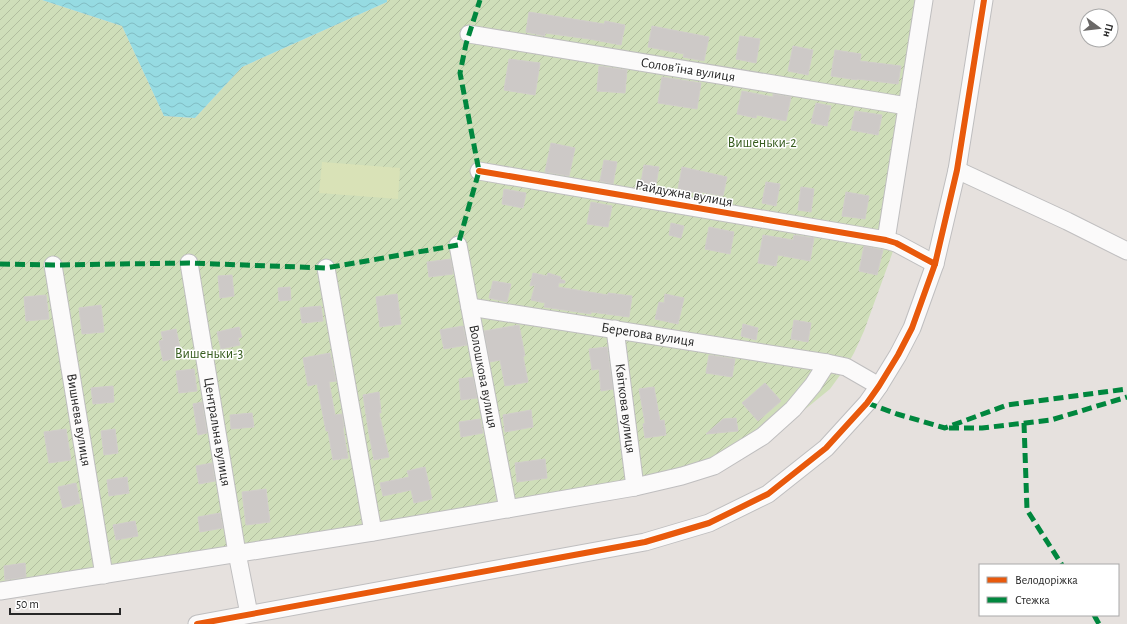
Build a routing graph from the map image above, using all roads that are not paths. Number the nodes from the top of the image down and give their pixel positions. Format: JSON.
{"nodes":[{"id":1,"x":924,"y":0,"type":"edge"},
{"id":2,"x":984,"y":0,"type":"edge"},
{"id":3,"x":469,"y":34,"type":"dead end"},
{"id":4,"x":907,"y":106,"type":"junction"},
{"id":5,"x":957,"y":170,"type":"junction"},
{"id":6,"x":479,"y":171,"type":"dead end"},
{"id":7,"x":886,"y":240,"type":"junction"},
{"id":8,"x":458,"y":246,"type":"dead end"},
{"id":9,"x":1127,"y":251,"type":"edge"},
{"id":10,"x":189,"y":263,"type":"dead end"},
{"id":11,"x":935,"y":264,"type":"junction"},
{"id":12,"x":53,"y":265,"type":"dead end"},
{"id":13,"x":326,"y":268,"type":"dead end"},
{"id":14,"x":470,"y":307,"type":"junction"},
{"id":15,"x":615,"y":329,"type":"junction"},
{"id":16,"x":826,"y":363,"type":"junction"},
{"id":17,"x":879,"y":386,"type":"junction"},
{"id":18,"x":635,"y":487,"type":"junction"},
{"id":19,"x":508,"y":509,"type":"junction"},
{"id":20,"x":373,"y":532,"type":"junction"},
{"id":21,"x":237,"y":553,"type":"junction"},
{"id":22,"x":104,"y":575,"type":"junction"},
{"id":23,"x":0,"y":591,"type":"edge"},
{"id":24,"x":249,"y":614,"type":"junction"},
{"id":25,"x":197,"y":624,"type":"edge"}],
"edges":[{"from":1,"to":4,"type":"street"},
{"from":2,"to":5,"type":"street"},
{"from":3,"to":4,"type":"street","name":"Соловʼїна вулиця"},
{"from":4,"to":7,"type":"street"},
{"from":5,"to":9,"type":"street"},
{"from":5,"to":11,"type":"street"},
{"from":6,"to":7,"type":"street","name":"Райдужна вулиця"},
{"from":7,"to":11,"type":"street","name":"Райдужна вулиця"},
{"from":8,"to":14,"type":"street","name":"Волошкова вулиця"},
{"from":10,"to":21,"type":"street","name":"Центральна вулиця"},
{"from":11,"to":17,"type":"street"},
{"from":12,"to":22,"type":"street","name":"Вишнева вулиця"},
{"from":13,"to":20,"type":"street"},
{"from":14,"to":15,"type":"street","name":"Берегова вулиця"},
{"from":14,"to":19,"type":"street","name":"Волошкова вулиця"},
{"from":15,"to":16,"type":"street","name":"Берегова вулиця"},
{"from":15,"to":18,"type":"street","name":"Квіткова вулиця"},
{"from":16,"to":17,"type":"street","name":"Берегова вулиця"},
{"from":16,"to":18,"type":"street"},
{"from":17,"to":24,"type":"street"},
{"from":18,"to":19,"type":"street"},
{"from":19,"to":20,"type":"street"},
{"from":20,"to":21,"type":"street"},
{"from":21,"to":22,"type":"street"},
{"from":21,"to":24,"type":"street","name":"Центральна вулиця"},
{"from":22,"to":23,"type":"street"},
{"from":24,"to":25,"type":"street"}]}
